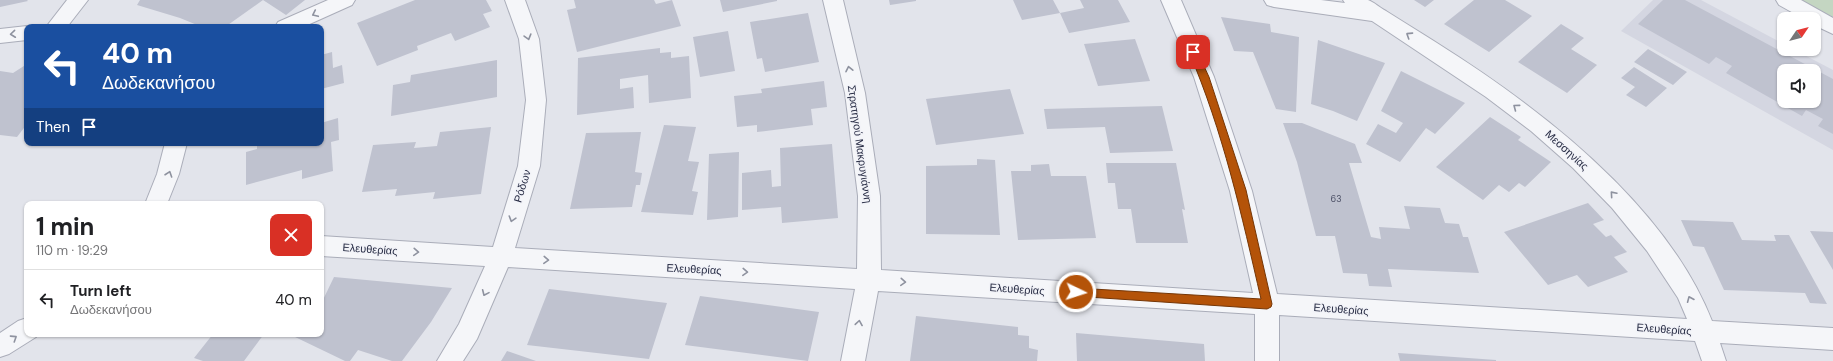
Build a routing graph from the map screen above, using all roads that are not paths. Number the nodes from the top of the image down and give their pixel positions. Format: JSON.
{"nodes":[{"id":1,"x":78,"y":0,"type":"edge"},
{"id":2,"x":345,"y":0,"type":"edge"},
{"id":3,"x":515,"y":0,"type":"edge"},
{"id":4,"x":833,"y":0,"type":"edge"},
{"id":5,"x":1170,"y":0,"type":"edge"},
{"id":6,"x":1274,"y":0,"type":"edge"},
{"id":7,"x":1353,"y":0,"type":"edge"},
{"id":8,"x":1786,"y":0,"type":"edge"},
{"id":9,"x":1378,"y":15,"type":"junction"},
{"id":10,"x":58,"y":24,"type":"edge"},
{"id":11,"x":293,"y":24,"type":"edge"},
{"id":12,"x":1833,"y":27,"type":"edge"},
{"id":13,"x":24,"y":33,"type":"edge"},
{"id":14,"x":0,"y":36,"type":"edge"},
{"id":15,"x":175,"y":146,"type":"edge"},
{"id":16,"x":158,"y":201,"type":"edge"},
{"id":17,"x":324,"y":246,"type":"edge"},
{"id":18,"x":501,"y":257,"type":"junction"},
{"id":19,"x":869,"y":280,"type":"junction"},
{"id":20,"x":1267,"y":304,"type":"junction"},
{"id":21,"x":24,"y":331,"type":"edge"},
{"id":22,"x":1703,"y":331,"type":"junction"},
{"id":23,"x":1833,"y":339,"type":"edge"},
{"id":24,"x":0,"y":346,"type":"edge"},
{"id":25,"x":449,"y":361,"type":"edge"},
{"id":26,"x":853,"y":361,"type":"edge"},
{"id":27,"x":1267,"y":361,"type":"edge"},
{"id":28,"x":1714,"y":361,"type":"edge"}],
"edges":[{"from":1,"to":10,"type":"street"},
{"from":2,"to":11,"type":"street","one_way":true},
{"from":3,"to":18,"type":"street","name":"Ρόδων","one_way":true},
{"from":19,"to":4,"type":"street","name":"Στρατηγού Μακρυγιάννη","one_way":true},
{"from":5,"to":20,"type":"street"},
{"from":6,"to":9,"type":"street"},
{"from":7,"to":9,"type":"street","name":"Μεσσηνίας"},
{"from":8,"to":12,"type":"street"},
{"from":22,"to":9,"type":"street","name":"Μεσσηνίας","one_way":true},
{"from":13,"to":14,"type":"street","one_way":true},
{"from":16,"to":15,"type":"street","one_way":true},
{"from":17,"to":18,"type":"street","name":"Ελευθερίας","one_way":true},
{"from":18,"to":19,"type":"street","name":"Ελευθερίας","one_way":true},
{"from":18,"to":25,"type":"street","name":"Ρόδων","one_way":true},
{"from":19,"to":20,"type":"street","name":"Ελευθερίας","one_way":true},
{"from":26,"to":19,"type":"street","name":"Στρατηγού Μακρυγιάννη","one_way":true},
{"from":20,"to":22,"type":"street","name":"Ελευθερίας"},
{"from":20,"to":27,"type":"street"},
{"from":24,"to":21,"type":"street","one_way":true},
{"from":22,"to":23,"type":"street","name":"Ελευθερίας"},
{"from":22,"to":28,"type":"street","name":"Μεσσηνίας"}]}
